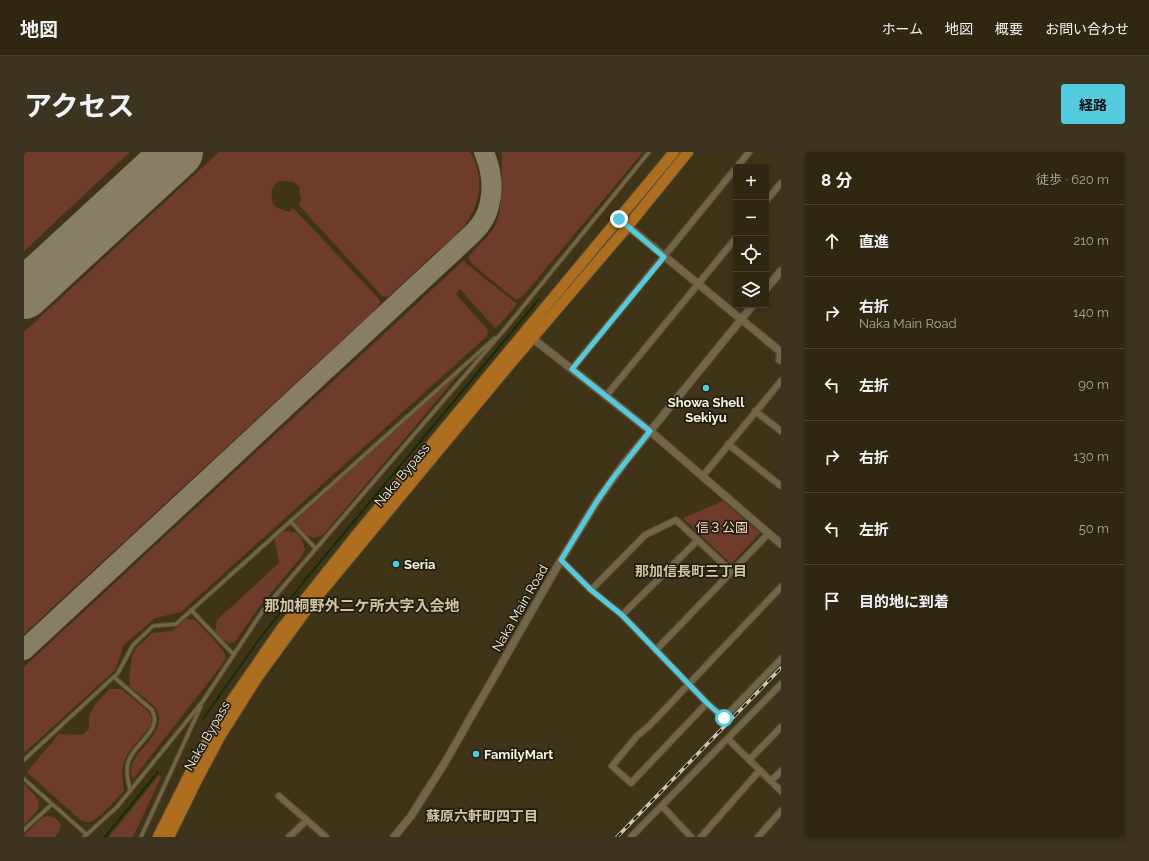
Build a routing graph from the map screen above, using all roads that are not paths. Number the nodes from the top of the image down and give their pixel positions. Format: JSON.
{"nodes":[{"id":1,"x":649,"y":152,"type":"edge"},
{"id":2,"x":674,"y":152,"type":"edge"},
{"id":3,"x":688,"y":152,"type":"edge"},
{"id":4,"x":749,"y":152,"type":"edge"},
{"id":5,"x":739,"y":164,"type":"edge"},
{"id":6,"x":733,"y":172,"type":"edge"},
{"id":7,"x":781,"y":183,"type":"edge"},
{"id":8,"x":767,"y":200,"type":"edge"},
{"id":9,"x":619,"y":219,"type":"junction"},
{"id":10,"x":628,"y":226,"type":"junction"},
{"id":11,"x":733,"y":242,"type":"edge"},
{"id":12,"x":664,"y":257,"type":"junction"},
{"id":13,"x":781,"y":270,"type":"edge"},
{"id":14,"x":698,"y":284,"type":"junction"},
{"id":15,"x":769,"y":285,"type":"edge"},
{"id":16,"x":751,"y":308,"type":"edge"},
{"id":17,"x":741,"y":320,"type":"junction"},
{"id":18,"x":504,"y":330,"type":"junction"},
{"id":19,"x":532,"y":338,"type":"junction"},
{"id":20,"x":781,"y":352,"type":"edge"},
{"id":21,"x":781,"y":361,"type":"edge"},
{"id":22,"x":572,"y":369,"type":"junction"},
{"id":23,"x":781,"y":381,"type":"edge"},
{"id":24,"x":606,"y":396,"type":"junction"},
{"id":25,"x":755,"y":411,"type":"junction"},
{"id":26,"x":650,"y":431,"type":"junction"},
{"id":27,"x":781,"y":431,"type":"edge"},
{"id":28,"x":728,"y":444,"type":"junction"},
{"id":29,"x":702,"y":477,"type":"junction"},
{"id":30,"x":781,"y":486,"type":"edge"},
{"id":31,"x":290,"y":521,"type":"junction"},
{"id":32,"x":768,"y":534,"type":"junction"},
{"id":33,"x":698,"y":540,"type":"junction"},
{"id":34,"x":781,"y":544,"type":"edge"},
{"id":35,"x":316,"y":549,"type":"junction"},
{"id":36,"x":561,"y":560,"type":"junction"},
{"id":37,"x":731,"y":571,"type":"junction"},
{"id":38,"x":781,"y":587,"type":"edge"},
{"id":39,"x":591,"y":590,"type":"junction"},
{"id":40,"x":191,"y":610,"type":"junction"},
{"id":41,"x":622,"y":615,"type":"junction"},
{"id":42,"x":656,"y":650,"type":"junction"},
{"id":43,"x":234,"y":655,"type":"junction"},
{"id":44,"x":781,"y":659,"type":"edge"},
{"id":45,"x":114,"y":677,"type":"junction"},
{"id":46,"x":689,"y":683,"type":"junction"},
{"id":47,"x":781,"y":684,"type":"edge"},
{"id":48,"x":203,"y":701,"type":"junction"},
{"id":49,"x":707,"y":703,"type":"junction"},
{"id":50,"x":781,"y":727,"type":"edge"},
{"id":51,"x":728,"y":739,"type":"junction"},
{"id":52,"x":750,"y":759,"type":"junction"},
{"id":53,"x":24,"y":760,"type":"edge"},
{"id":54,"x":760,"y":770,"type":"junction"},
{"id":55,"x":781,"y":771,"type":"edge"},
{"id":56,"x":24,"y":779,"type":"edge"},
{"id":57,"x":771,"y":781,"type":"junction"},
{"id":58,"x":130,"y":790,"type":"junction"},
{"id":59,"x":781,"y":791,"type":"edge"},
{"id":60,"x":279,"y":796,"type":"dead end"},
{"id":61,"x":52,"y":804,"type":"junction"},
{"id":62,"x":662,"y":806,"type":"junction"},
{"id":63,"x":781,"y":811,"type":"edge"},
{"id":64,"x":307,"y":820,"type":"junction"},
{"id":65,"x":24,"y":830,"type":"edge"},
{"id":66,"x":85,"y":836,"type":"edge"},
{"id":67,"x":141,"y":837,"type":"edge"},
{"id":68,"x":158,"y":837,"type":"edge"},
{"id":69,"x":169,"y":837,"type":"edge"},
{"id":70,"x":289,"y":837,"type":"edge"},
{"id":71,"x":326,"y":837,"type":"edge"},
{"id":72,"x":394,"y":837,"type":"edge"},
{"id":73,"x":631,"y":837,"type":"edge"},
{"id":74,"x":691,"y":837,"type":"edge"},
{"id":75,"x":701,"y":837,"type":"edge"},
{"id":76,"x":758,"y":837,"type":"edge"}],
"edges":[{"from":1,"to":18,"type":"lane"},
{"from":2,"to":9,"type":"highway","name":"Naka Bypass"},
{"from":3,"to":10,"type":"highway","name":"Naka Bypass"},
{"from":4,"to":5,"type":"street"},
{"from":6,"to":12,"type":"street"},
{"from":7,"to":8,"type":"street"},
{"from":9,"to":10,"type":"street"},
{"from":9,"to":68,"type":"highway","name":"Naka Bypass"},
{"from":10,"to":12,"type":"street"},
{"from":10,"to":19,"type":"highway","name":"Naka Bypass"},
{"from":11,"to":14,"type":"street"},
{"from":12,"to":14,"type":"street"},
{"from":12,"to":22,"type":"street"},
{"from":13,"to":15,"type":"street"},
{"from":14,"to":17,"type":"street"},
{"from":14,"to":24,"type":"street"},
{"from":16,"to":17,"type":"street","name":"Naka Main Road"},
{"from":17,"to":20,"type":"street"},
{"from":17,"to":26,"type":"street","name":"Naka Main Road"},
{"from":18,"to":31,"type":"lane"},
{"from":18,"to":35,"type":"lane"},
{"from":19,"to":22,"type":"street"},
{"from":19,"to":69,"type":"highway","name":"Naka Bypass"},
{"from":20,"to":21,"type":"street"},
{"from":22,"to":24,"type":"street"},
{"from":23,"to":25,"type":"street"},
{"from":24,"to":26,"type":"street"},
{"from":25,"to":27,"type":"street"},
{"from":25,"to":28,"type":"street"},
{"from":26,"to":29,"type":"street"},
{"from":26,"to":36,"type":"street","name":"Naka Main Road"},
{"from":28,"to":29,"type":"street"},
{"from":28,"to":30,"type":"street"},
{"from":29,"to":32,"type":"street"},
{"from":31,"to":35,"type":"lane"},
{"from":31,"to":40,"type":"lane"},
{"from":32,"to":34,"type":"street"},
{"from":32,"to":37,"type":"street"},
{"from":33,"to":37,"type":"street"},
{"from":33,"to":39,"type":"street"},
{"from":33,"to":41,"type":"street"},
{"from":35,"to":43,"type":"lane"},
{"from":36,"to":39,"type":"street"},
{"from":36,"to":72,"type":"street","name":"Naka Main Road"},
{"from":37,"to":42,"type":"street"},
{"from":38,"to":46,"type":"street"},
{"from":39,"to":41,"type":"street"},
{"from":40,"to":43,"type":"lane"},
{"from":40,"to":45,"type":"lane"},
{"from":41,"to":42,"type":"street"},
{"from":42,"to":46,"type":"street"},
{"from":43,"to":48,"type":"lane"},
{"from":44,"to":49,"type":"street"},
{"from":45,"to":53,"type":"lane"},
{"from":45,"to":58,"type":"lane"},
{"from":46,"to":49,"type":"street"},
{"from":46,"to":49,"type":"street"},
{"from":47,"to":51,"type":"street"},
{"from":48,"to":58,"type":"lane"},
{"from":48,"to":67,"type":"lane"},
{"from":50,"to":52,"type":"street"},
{"from":51,"to":52,"type":"street"},
{"from":51,"to":62,"type":"street"},
{"from":52,"to":54,"type":"street"},
{"from":54,"to":57,"type":"street"},
{"from":54,"to":75,"type":"street"},
{"from":55,"to":57,"type":"street"},
{"from":56,"to":61,"type":"lane"},
{"from":57,"to":59,"type":"street"},
{"from":58,"to":66,"type":"lane"},
{"from":60,"to":64,"type":"street"},
{"from":61,"to":65,"type":"lane"},
{"from":61,"to":66,"type":"lane"},
{"from":62,"to":73,"type":"street"},
{"from":62,"to":74,"type":"street"},
{"from":63,"to":76,"type":"street"},
{"from":64,"to":70,"type":"street"},
{"from":64,"to":71,"type":"street"}]}
